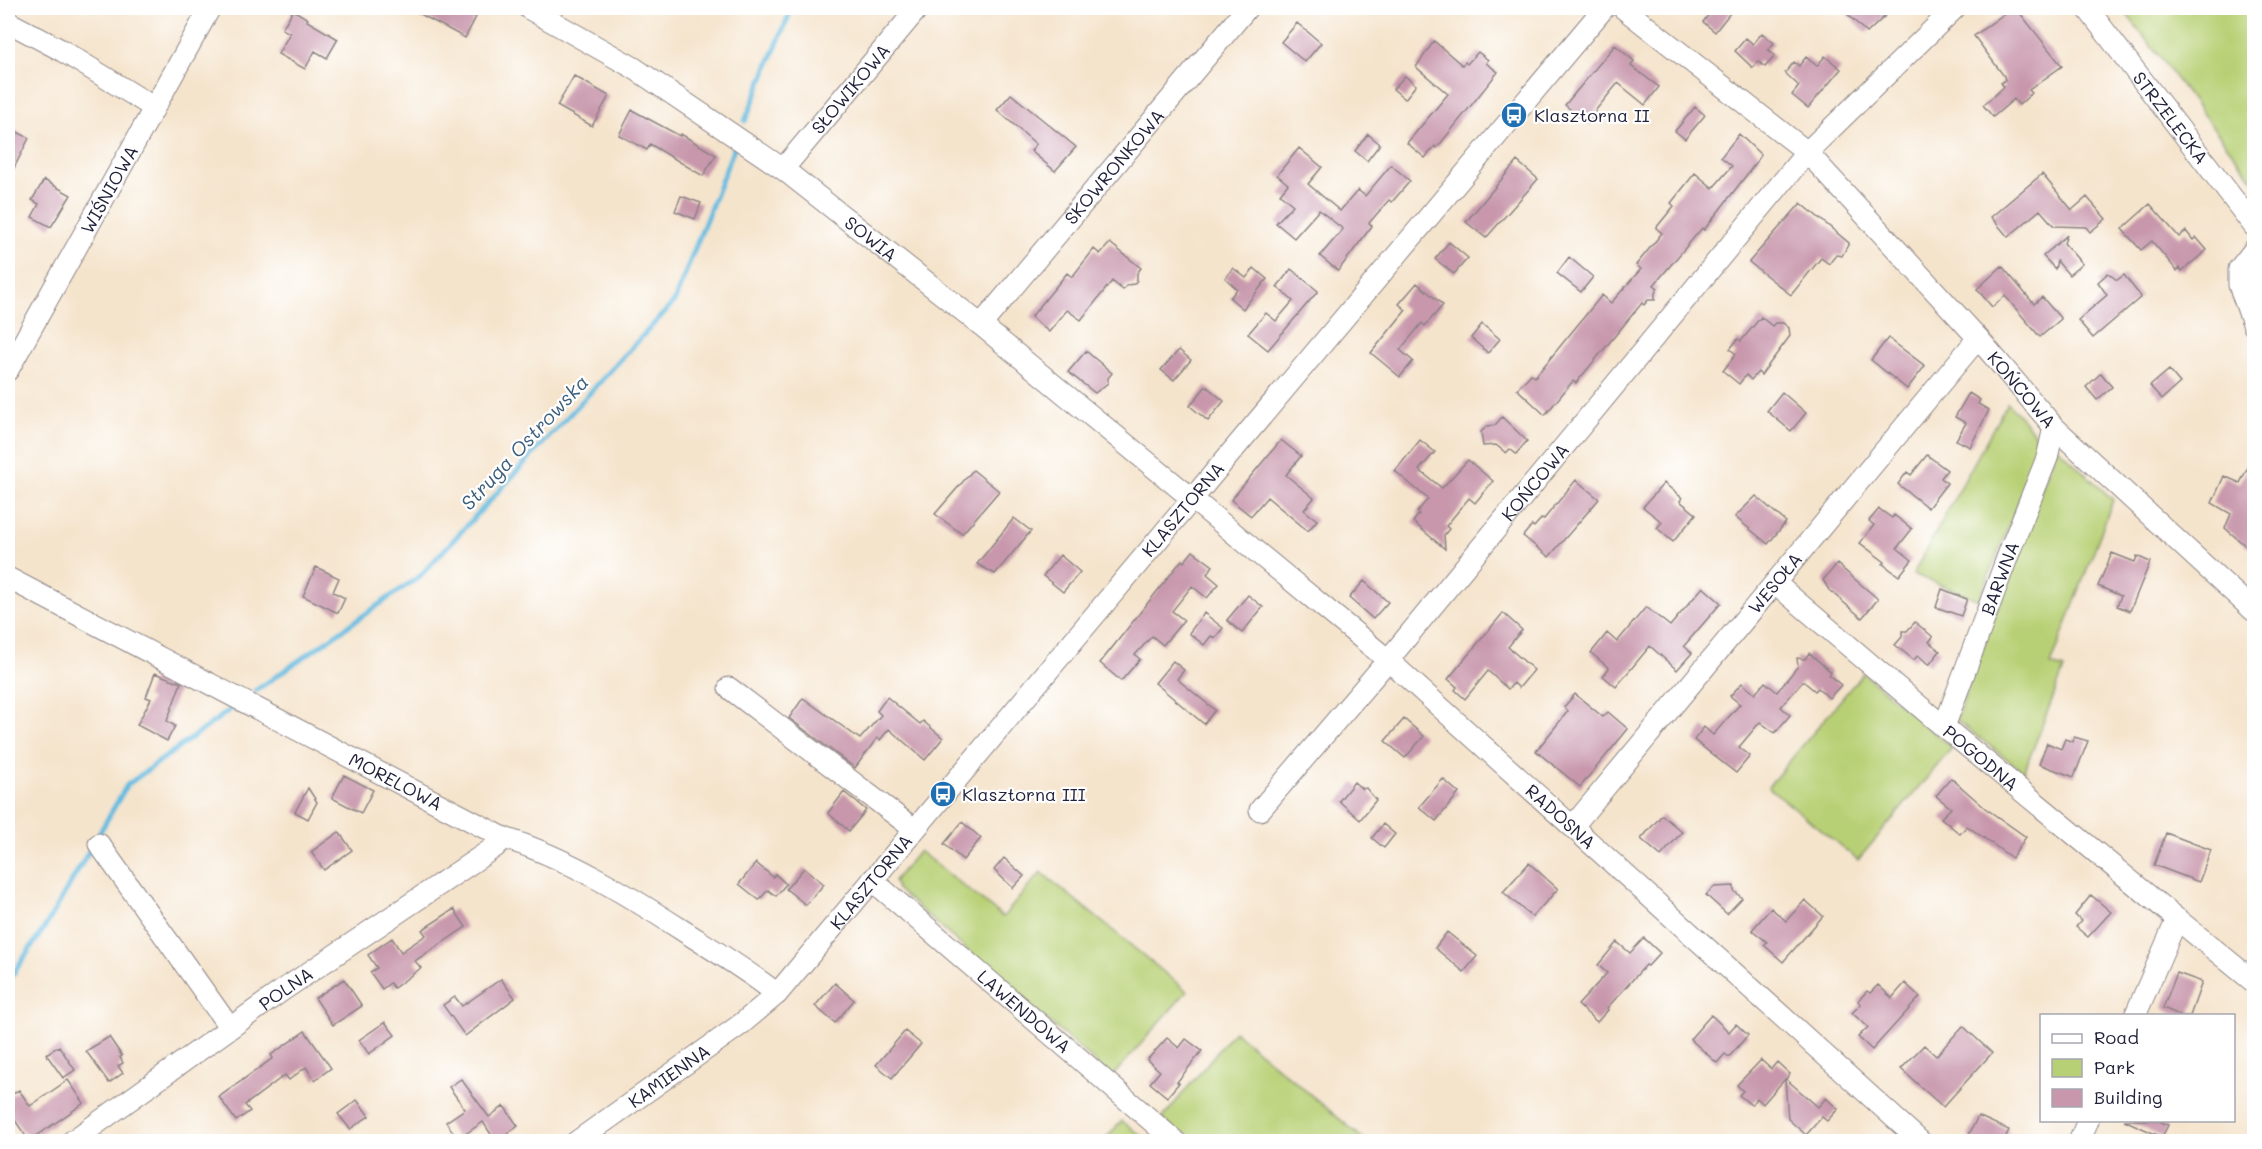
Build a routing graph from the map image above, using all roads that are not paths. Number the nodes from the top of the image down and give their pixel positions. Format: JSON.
{"nodes":[{"id":1,"x":210,"y":8,"type":"edge"},
{"id":2,"x":530,"y":8,"type":"edge"},
{"id":3,"x":918,"y":8,"type":"edge"},
{"id":4,"x":1247,"y":8,"type":"edge"},
{"id":5,"x":1604,"y":8,"type":"edge"},
{"id":6,"x":1623,"y":8,"type":"edge"},
{"id":7,"x":1956,"y":8,"type":"edge"},
{"id":8,"x":2086,"y":8,"type":"edge"},
{"id":9,"x":8,"y":22,"type":"edge"},
{"id":10,"x":153,"y":107,"type":"junction"},
{"id":11,"x":1807,"y":152,"type":"junction"},
{"id":12,"x":783,"y":169,"type":"junction"},
{"id":13,"x":2254,"y":226,"type":"edge"},
{"id":14,"x":2254,"y":250,"type":"edge"},
{"id":15,"x":981,"y":325,"type":"junction"},
{"id":16,"x":2254,"y":326,"type":"edge"},
{"id":17,"x":1978,"y":338,"type":"junction"},
{"id":18,"x":10,"y":359,"type":"edge"},
{"id":19,"x":2054,"y":427,"type":"junction"},
{"id":20,"x":1193,"y":498,"type":"junction"},
{"id":21,"x":8,"y":578,"type":"edge"},
{"id":22,"x":1775,"y":583,"type":"junction"},
{"id":23,"x":2254,"y":610,"type":"edge"},
{"id":24,"x":1388,"y":660,"type":"junction"},
{"id":25,"x":729,"y":688,"type":"dead end"},
{"id":26,"x":1944,"y":728,"type":"junction"},
{"id":27,"x":1260,"y":810,"type":"dead end"},
{"id":28,"x":1573,"y":826,"type":"junction"},
{"id":29,"x":914,"y":829,"type":"junction"},
{"id":30,"x":504,"y":838,"type":"junction"},
{"id":31,"x":99,"y":844,"type":"dead end"},
{"id":32,"x":872,"y":880,"type":"junction"},
{"id":33,"x":2174,"y":926,"type":"junction"},
{"id":34,"x":2254,"y":982,"type":"edge"},
{"id":35,"x":777,"y":994,"type":"junction"},
{"id":36,"x":761,"y":1009,"type":"joint"},
{"id":37,"x":2136,"y":1014,"type":"edge"},
{"id":38,"x":230,"y":1028,"type":"junction"},
{"id":39,"x":2087,"y":1122,"type":"edge"},
{"id":40,"x":70,"y":1142,"type":"edge"},
{"id":41,"x":576,"y":1142,"type":"edge"},
{"id":42,"x":1176,"y":1142,"type":"edge"},
{"id":43,"x":1921,"y":1142,"type":"edge"},
{"id":44,"x":2079,"y":1142,"type":"edge"}],
"edges":[{"from":1,"to":10,"type":"street","name":"WIŚNIOWA"},
{"from":2,"to":12,"type":"street","name":"SOWIA"},
{"from":3,"to":12,"type":"street","name":"SŁOWIKOWA"},
{"from":4,"to":15,"type":"street","name":"SKOWRONKOWA"},
{"from":5,"to":20,"type":"street","name":"KLASZTORNA"},
{"from":6,"to":11,"type":"street"},
{"from":7,"to":11,"type":"street","name":"KOŃCOWA"},
{"from":8,"to":13,"type":"street","name":"STRZELECKA"},
{"from":9,"to":10,"type":"street"},
{"from":10,"to":18,"type":"street","name":"WIŚNIOWA"},
{"from":11,"to":17,"type":"street","name":"KOŃCOWA"},
{"from":11,"to":24,"type":"street","name":"KOŃCOWA"},
{"from":12,"to":15,"type":"street","name":"SOWIA"},
{"from":14,"to":16,"type":"street"},
{"from":15,"to":20,"type":"street","name":"SOWIA"},
{"from":17,"to":19,"type":"street","name":"KOŃCOWA"},
{"from":17,"to":22,"type":"street","name":"WESOŁA"},
{"from":19,"to":23,"type":"street","name":"KOŃCOWA"},
{"from":19,"to":26,"type":"street","name":"BARWNA"},
{"from":20,"to":24,"type":"street","name":"RADOSNA"},
{"from":20,"to":29,"type":"street","name":"KLASZTORNA"},
{"from":21,"to":30,"type":"street","name":"MORELOWA"},
{"from":22,"to":26,"type":"street","name":"POGODNA"},
{"from":22,"to":28,"type":"street","name":"WESOŁA"},
{"from":24,"to":27,"type":"street","name":"KOŃCOWA"},
{"from":24,"to":28,"type":"street","name":"RADOSNA"},
{"from":25,"to":29,"type":"street"},
{"from":26,"to":33,"type":"street","name":"POGODNA"},
{"from":28,"to":43,"type":"street","name":"RADOSNA"},
{"from":29,"to":32,"type":"street","name":"KLASZTORNA"},
{"from":30,"to":35,"type":"street","name":"MORELOWA"},
{"from":30,"to":38,"type":"street","name":"POLNA"},
{"from":31,"to":38,"type":"street"},
{"from":32,"to":35,"type":"street","name":"KLASZTORNA"},
{"from":32,"to":42,"type":"street","name":"LAWENDOWA"},
{"from":33,"to":34,"type":"street","name":"POGODNA"},
{"from":33,"to":37,"type":"street"},
{"from":35,"to":36,"type":"street","name":"KLASZTORNA"},
{"from":36,"to":41,"type":"street","name":"KAMIENNA"},
{"from":38,"to":40,"type":"street","name":"POLNA"},
{"from":39,"to":44,"type":"street"}]}
